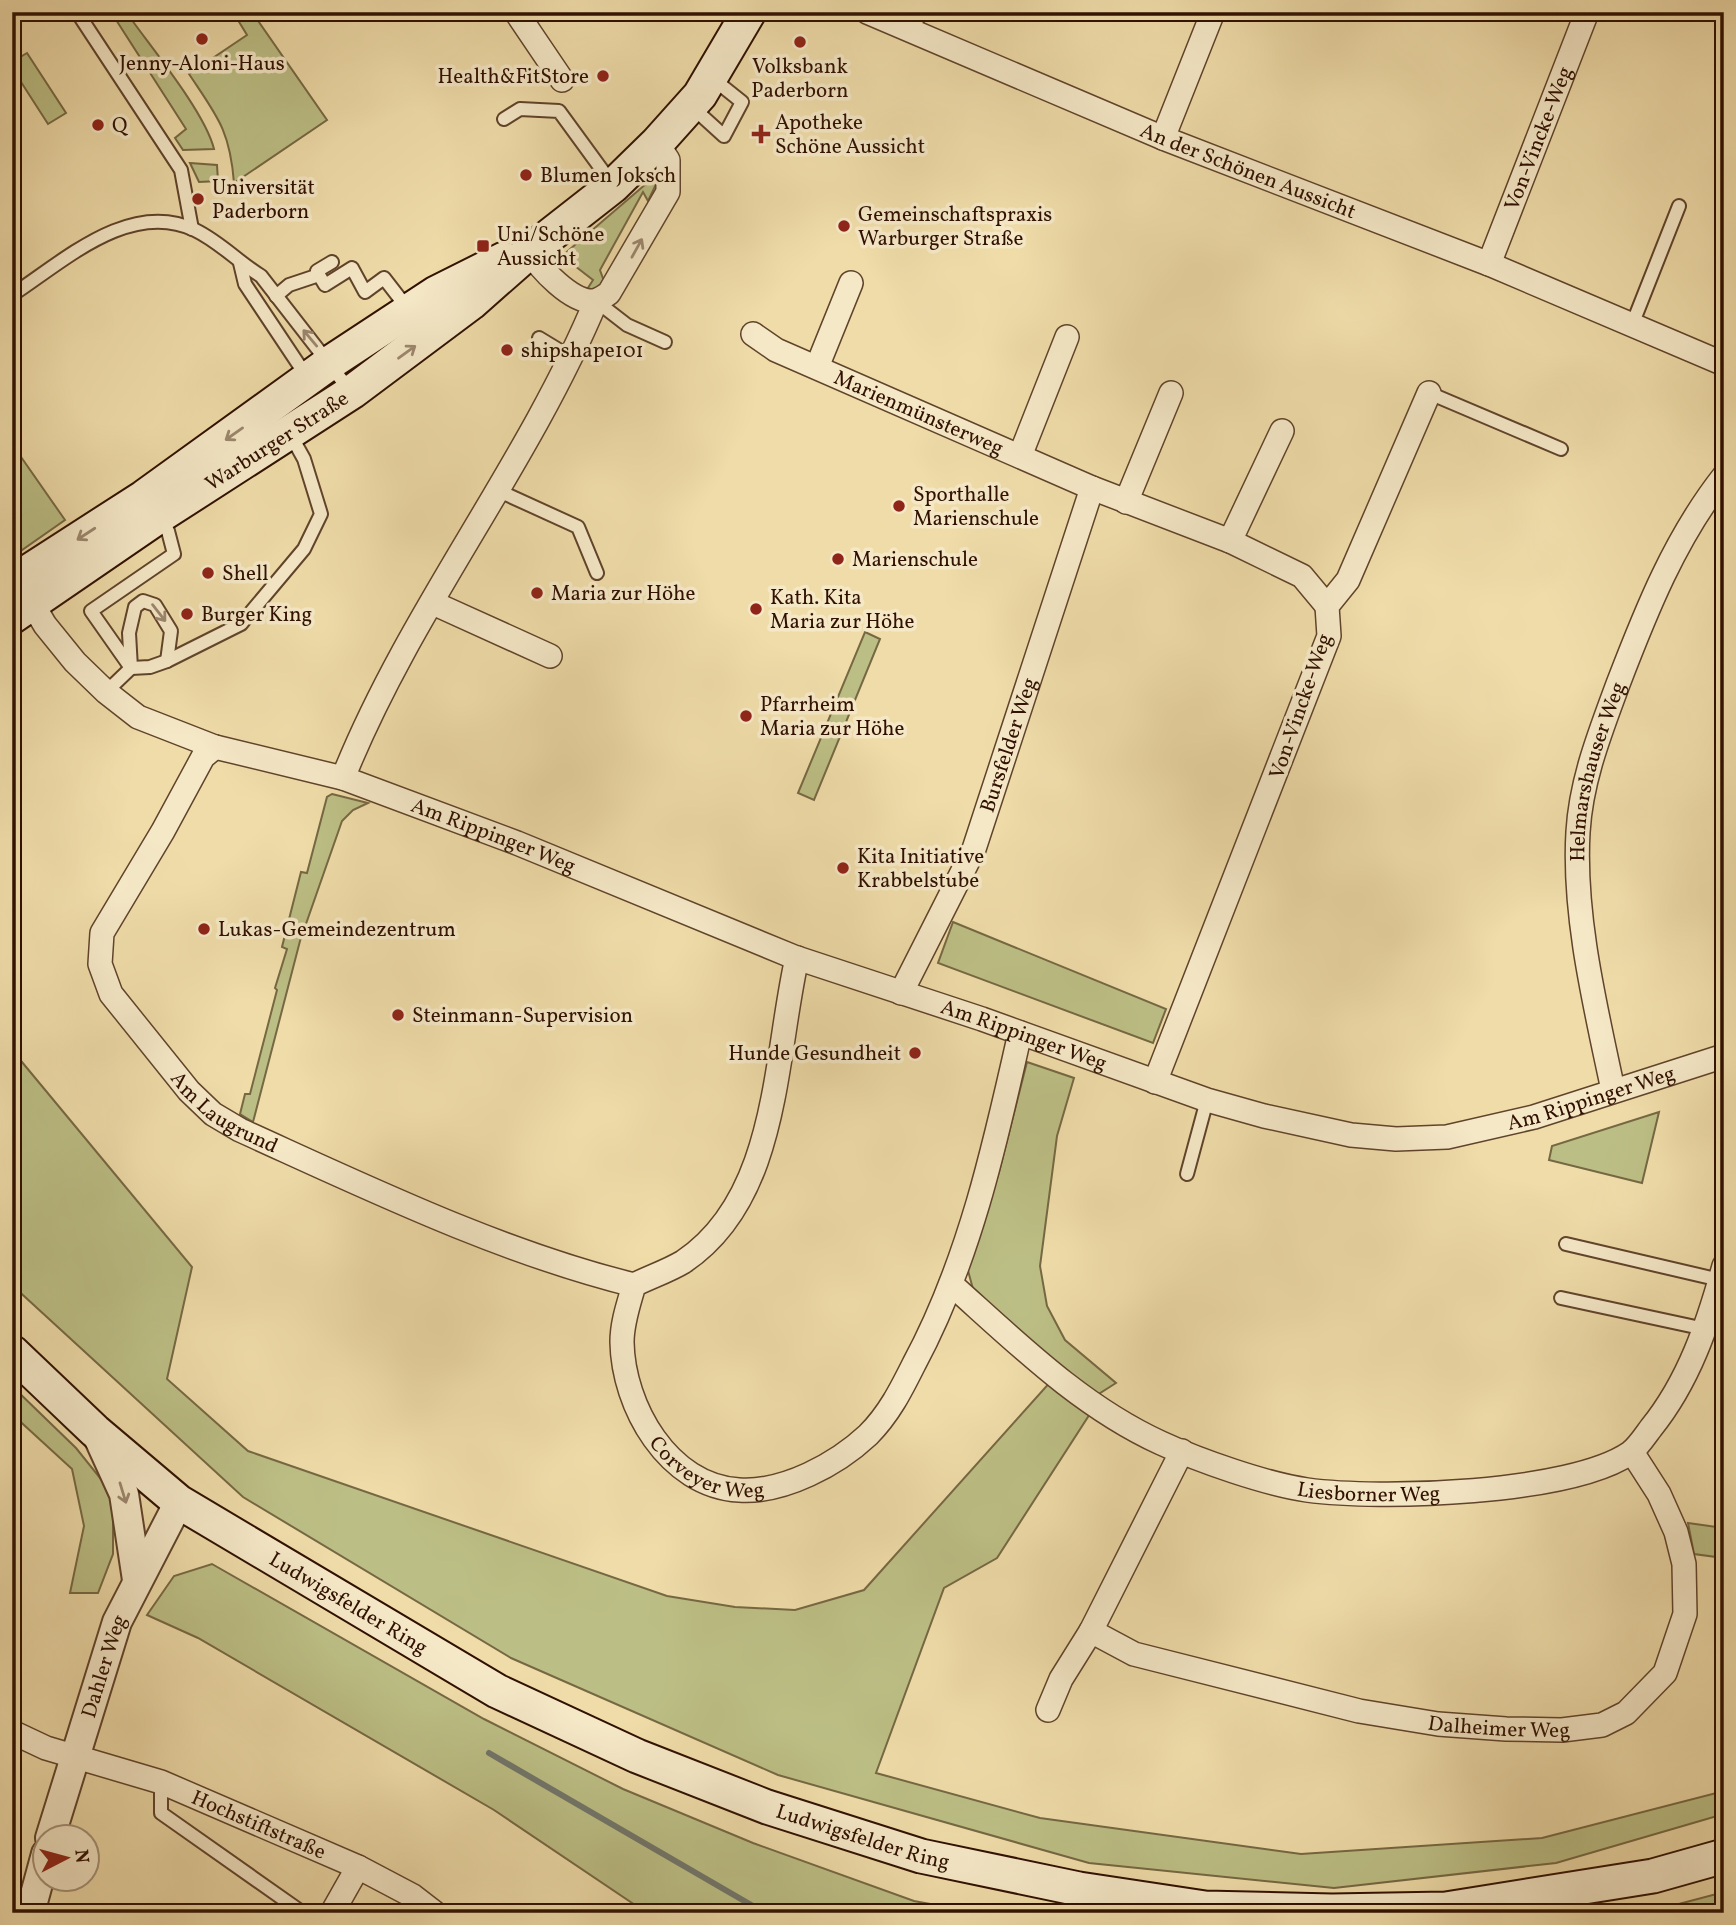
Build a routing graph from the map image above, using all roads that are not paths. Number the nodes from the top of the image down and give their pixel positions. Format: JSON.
{"nodes":[{"id":1,"x":77,"y":12,"type":"edge"},
{"id":2,"x":516,"y":12,"type":"edge"},
{"id":3,"x":749,"y":12,"type":"edge"},
{"id":4,"x":867,"y":12,"type":"edge"},
{"id":5,"x":1213,"y":12,"type":"edge"},
{"id":6,"x":1587,"y":12,"type":"edge"},
{"id":7,"x":916,"y":22,"type":"edge"},
{"id":8,"x":712,"y":78,"type":"junction"},
{"id":9,"x":562,"y":80,"type":"dead end"},
{"id":10,"x":691,"y":105,"type":"junction"},
{"id":11,"x":504,"y":119,"type":"dead end"},
{"id":12,"x":1163,"y":138,"type":"junction"},
{"id":13,"x":657,"y":143,"type":"junction"},
{"id":14,"x":613,"y":186,"type":"junction"},
{"id":15,"x":1679,"y":206,"type":"dead end"},
{"id":16,"x":192,"y":229,"type":"junction"},
{"id":17,"x":530,"y":251,"type":"junction"},
{"id":18,"x":332,"y":262,"type":"dead end"},
{"id":19,"x":240,"y":264,"type":"junction"},
{"id":20,"x":1489,"y":264,"type":"junction"},
{"id":21,"x":319,"y":275,"type":"junction"},
{"id":22,"x":851,"y":284,"type":"dead end"},
{"id":23,"x":12,"y":295,"type":"edge"},
{"id":24,"x":276,"y":296,"type":"junction"},
{"id":25,"x":596,"y":301,"type":"junction"},
{"id":26,"x":409,"y":310,"type":"junction"},
{"id":27,"x":1632,"y":325,"type":"junction"},
{"id":28,"x":753,"y":334,"type":"dead end"},
{"id":29,"x":1067,"y":337,"type":"dead end"},
{"id":30,"x":539,"y":338,"type":"dead end"},
{"id":31,"x":665,"y":342,"type":"dead end"},
{"id":32,"x":572,"y":358,"type":"junction"},
{"id":33,"x":1724,"y":364,"type":"edge"},
{"id":34,"x":817,"y":367,"type":"junction"},
{"id":35,"x":326,"y":388,"type":"junction"},
{"id":36,"x":1171,"y":393,"type":"dead end"},
{"id":37,"x":1429,"y":393,"type":"joint"},
{"id":38,"x":1282,"y":430,"type":"dead end"},
{"id":39,"x":289,"y":432,"type":"junction"},
{"id":40,"x":1561,"y":449,"type":"dead end"},
{"id":41,"x":1020,"y":456,"type":"junction"},
{"id":42,"x":1724,"y":476,"type":"edge"},
{"id":43,"x":1092,"y":488,"type":"junction"},
{"id":44,"x":499,"y":491,"type":"junction"},
{"id":45,"x":1126,"y":502,"type":"junction"},
{"id":46,"x":151,"y":507,"type":"junction"},
{"id":47,"x":1230,"y":541,"type":"junction"},
{"id":48,"x":597,"y":573,"type":"dead end"},
{"id":49,"x":18,"y":595,"type":"edge"},
{"id":50,"x":433,"y":603,"type":"junction"},
{"id":51,"x":1327,"y":606,"type":"junction"},
{"id":52,"x":550,"y":656,"type":"dead end"},
{"id":53,"x":167,"y":661,"type":"junction"},
{"id":54,"x":131,"y":668,"type":"junction"},
{"id":55,"x":106,"y":692,"type":"junction"},
{"id":56,"x":215,"y":747,"type":"junction"},
{"id":57,"x":343,"y":778,"type":"junction"},
{"id":58,"x":797,"y":958,"type":"junction"},
{"id":59,"x":901,"y":993,"type":"junction"},
{"id":60,"x":1020,"y":1033,"type":"junction"},
{"id":61,"x":1724,"y":1056,"type":"edge"},
{"id":62,"x":1155,"y":1082,"type":"junction"},
{"id":63,"x":1613,"y":1090,"type":"junction"},
{"id":64,"x":1208,"y":1100,"type":"junction"},
{"id":65,"x":1187,"y":1174,"type":"dead end"},
{"id":66,"x":1566,"y":1244,"type":"dead end"},
{"id":67,"x":1722,"y":1273,"type":"edge"},
{"id":68,"x":951,"y":1284,"type":"junction"},
{"id":69,"x":634,"y":1285,"type":"junction"},
{"id":70,"x":1561,"y":1298,"type":"dead end"},
{"id":71,"x":1705,"y":1329,"type":"junction"},
{"id":72,"x":12,"y":1352,"type":"edge"},
{"id":73,"x":95,"y":1431,"type":"junction"},
{"id":74,"x":1182,"y":1451,"type":"junction"},
{"id":75,"x":1632,"y":1452,"type":"junction"},
{"id":76,"x":178,"y":1502,"type":"junction"},
{"id":77,"x":137,"y":1580,"type":"junction"},
{"id":78,"x":1091,"y":1631,"type":"junction"},
{"id":79,"x":1048,"y":1710,"type":"dead end"},
{"id":80,"x":12,"y":1732,"type":"edge"},
{"id":81,"x":74,"y":1755,"type":"junction"},
{"id":82,"x":161,"y":1782,"type":"junction"},
{"id":83,"x":54,"y":1824,"type":"edge"},
{"id":84,"x":1724,"y":1856,"type":"edge"},
{"id":85,"x":358,"y":1867,"type":"junction"},
{"id":86,"x":35,"y":1894,"type":"edge"},
{"id":87,"x":30,"y":1913,"type":"edge"},
{"id":88,"x":303,"y":1913,"type":"edge"},
{"id":89,"x":332,"y":1913,"type":"edge"},
{"id":90,"x":435,"y":1913,"type":"edge"}],
"edges":[{"from":1,"to":16,"type":"lane"},
{"from":2,"to":9,"type":"street"},
{"from":3,"to":8,"type":"main road","name":"Warburger Straße"},
{"from":4,"to":7,"type":"street","name":"An der Schönen Aussicht"},
{"from":5,"to":12,"type":"street"},
{"from":6,"to":20,"type":"street","name":"Von-Vincke-Weg"},
{"from":7,"to":12,"type":"street","name":"An der Schönen Aussicht"},
{"from":8,"to":10,"type":"main road","name":"Warburger Straße"},
{"from":8,"to":10,"type":"lane"},
{"from":10,"to":13,"type":"main road","name":"Warburger Straße"},
{"from":11,"to":14,"type":"lane"},
{"from":12,"to":20,"type":"street","name":"An der Schönen Aussicht"},
{"from":13,"to":14,"type":"main road","name":"Warburger Straße"},
{"from":25,"to":13,"type":"street","one_way":true},
{"from":14,"to":17,"type":"main road","name":"Warburger Straße"},
{"from":15,"to":27,"type":"lane"},
{"from":16,"to":19,"type":"lane"},
{"from":16,"to":23,"type":"lane"},
{"from":17,"to":25,"type":"street"},
{"from":17,"to":26,"type":"main road","name":"Warburger Straße"},
{"from":35,"to":17,"type":"main road","name":"Warburger Straße","one_way":true},
{"from":18,"to":21,"type":"lane"},
{"from":19,"to":24,"type":"lane"},
{"from":19,"to":35,"type":"lane"},
{"from":20,"to":27,"type":"street","name":"An der Schönen Aussicht"},
{"from":21,"to":24,"type":"lane"},
{"from":21,"to":26,"type":"lane"},
{"from":22,"to":34,"type":"street","name":"Marienmünsterweg"},
{"from":35,"to":24,"type":"lane","one_way":true},
{"from":25,"to":31,"type":"lane"},
{"from":25,"to":32,"type":"street"},
{"from":26,"to":35,"type":"main road","name":"Warburger Straße"},
{"from":27,"to":33,"type":"street","name":"An der Schönen Aussicht"},
{"from":28,"to":34,"type":"street","name":"Marienmünsterweg"},
{"from":29,"to":41,"type":"street","name":"Marienmünsterweg"},
{"from":30,"to":32,"type":"lane"},
{"from":32,"to":44,"type":"street"},
{"from":34,"to":41,"type":"street","name":"Marienmünsterweg"},
{"from":35,"to":39,"type":"main road","name":"Warburger Straße"},
{"from":35,"to":46,"type":"main road","name":"Warburger Straße","one_way":true},
{"from":36,"to":45,"type":"street"},
{"from":37,"to":40,"type":"lane","name":"Von-Vincke-Weg"},
{"from":37,"to":51,"type":"street","name":"Von-Vincke-Weg"},
{"from":38,"to":47,"type":"street"},
{"from":39,"to":46,"type":"main road","name":"Warburger Straße"},
{"from":39,"to":53,"type":"lane"},
{"from":41,"to":43,"type":"street","name":"Marienmünsterweg"},
{"from":42,"to":63,"type":"street","name":"Helmarshauser Weg"},
{"from":43,"to":45,"type":"street","name":"Marienmünsterweg"},
{"from":43,"to":59,"type":"street","name":"Bursfelder Weg"},
{"from":44,"to":48,"type":"lane"},
{"from":44,"to":50,"type":"street"},
{"from":45,"to":47,"type":"street","name":"Marienmünsterweg"},
{"from":46,"to":49,"type":"main road","name":"Warburger Straße"},
{"from":46,"to":54,"type":"lane"},
{"from":47,"to":51,"type":"street","name":"Marienmünsterweg"},
{"from":49,"to":55,"type":"street","name":"Am Rippinger Weg"},
{"from":50,"to":52,"type":"street"},
{"from":50,"to":57,"type":"street"},
{"from":51,"to":62,"type":"street","name":"Von-Vincke-Weg"},
{"from":53,"to":54,"type":"lane"},
{"from":54,"to":53,"type":"lane","one_way":true},
{"from":54,"to":55,"type":"lane"},
{"from":55,"to":56,"type":"street","name":"Am Rippinger Weg"},
{"from":56,"to":57,"type":"street","name":"Am Rippinger Weg"},
{"from":56,"to":69,"type":"street","name":"Am Laugrund"},
{"from":57,"to":58,"type":"street","name":"Am Rippinger Weg"},
{"from":58,"to":59,"type":"street","name":"Am Rippinger Weg"},
{"from":58,"to":69,"type":"street"},
{"from":59,"to":60,"type":"street","name":"Am Rippinger Weg"},
{"from":60,"to":62,"type":"street","name":"Am Rippinger Weg"},
{"from":60,"to":68,"type":"street","name":"Corveyer Weg"},
{"from":61,"to":63,"type":"street","name":"Am Rippinger Weg"},
{"from":62,"to":64,"type":"street","name":"Am Rippinger Weg"},
{"from":63,"to":64,"type":"street","name":"Am Rippinger Weg"},
{"from":64,"to":65,"type":"lane"},
{"from":66,"to":67,"type":"lane"},
{"from":67,"to":71,"type":"street","name":"Liesborner Weg"},
{"from":68,"to":69,"type":"street","name":"Corveyer Weg"},
{"from":68,"to":74,"type":"street","name":"Liesborner Weg"},
{"from":70,"to":71,"type":"lane"},
{"from":71,"to":75,"type":"street","name":"Liesborner Weg"},
{"from":72,"to":73,"type":"main road","name":"Ludwigsfelder Ring"},
{"from":73,"to":76,"type":"main road","name":"Ludwigsfelder Ring"},
{"from":73,"to":77,"type":"street","name":"Ludwigsfelder Ring","one_way":true},
{"from":74,"to":75,"type":"street","name":"Liesborner Weg"},
{"from":74,"to":78,"type":"street"},
{"from":75,"to":78,"type":"street","name":"Dalheimer Weg"},
{"from":76,"to":77,"type":"street","name":"Dahler Weg"},
{"from":76,"to":84,"type":"main road","name":"Ludwigsfelder Ring"},
{"from":77,"to":81,"type":"street","name":"Dahler Weg"},
{"from":78,"to":79,"type":"street"},
{"from":80,"to":81,"type":"street","name":"Hochstiftstraße"},
{"from":81,"to":82,"type":"street","name":"Hochstiftstraße"},
{"from":81,"to":83,"type":"street","name":"Dahler Weg"},
{"from":82,"to":85,"type":"street","name":"Hochstiftstraße"},
{"from":82,"to":88,"type":"lane"},
{"from":85,"to":89,"type":"street"},
{"from":85,"to":90,"type":"street","name":"Hochstiftstraße"},
{"from":86,"to":87,"type":"street"}]}
